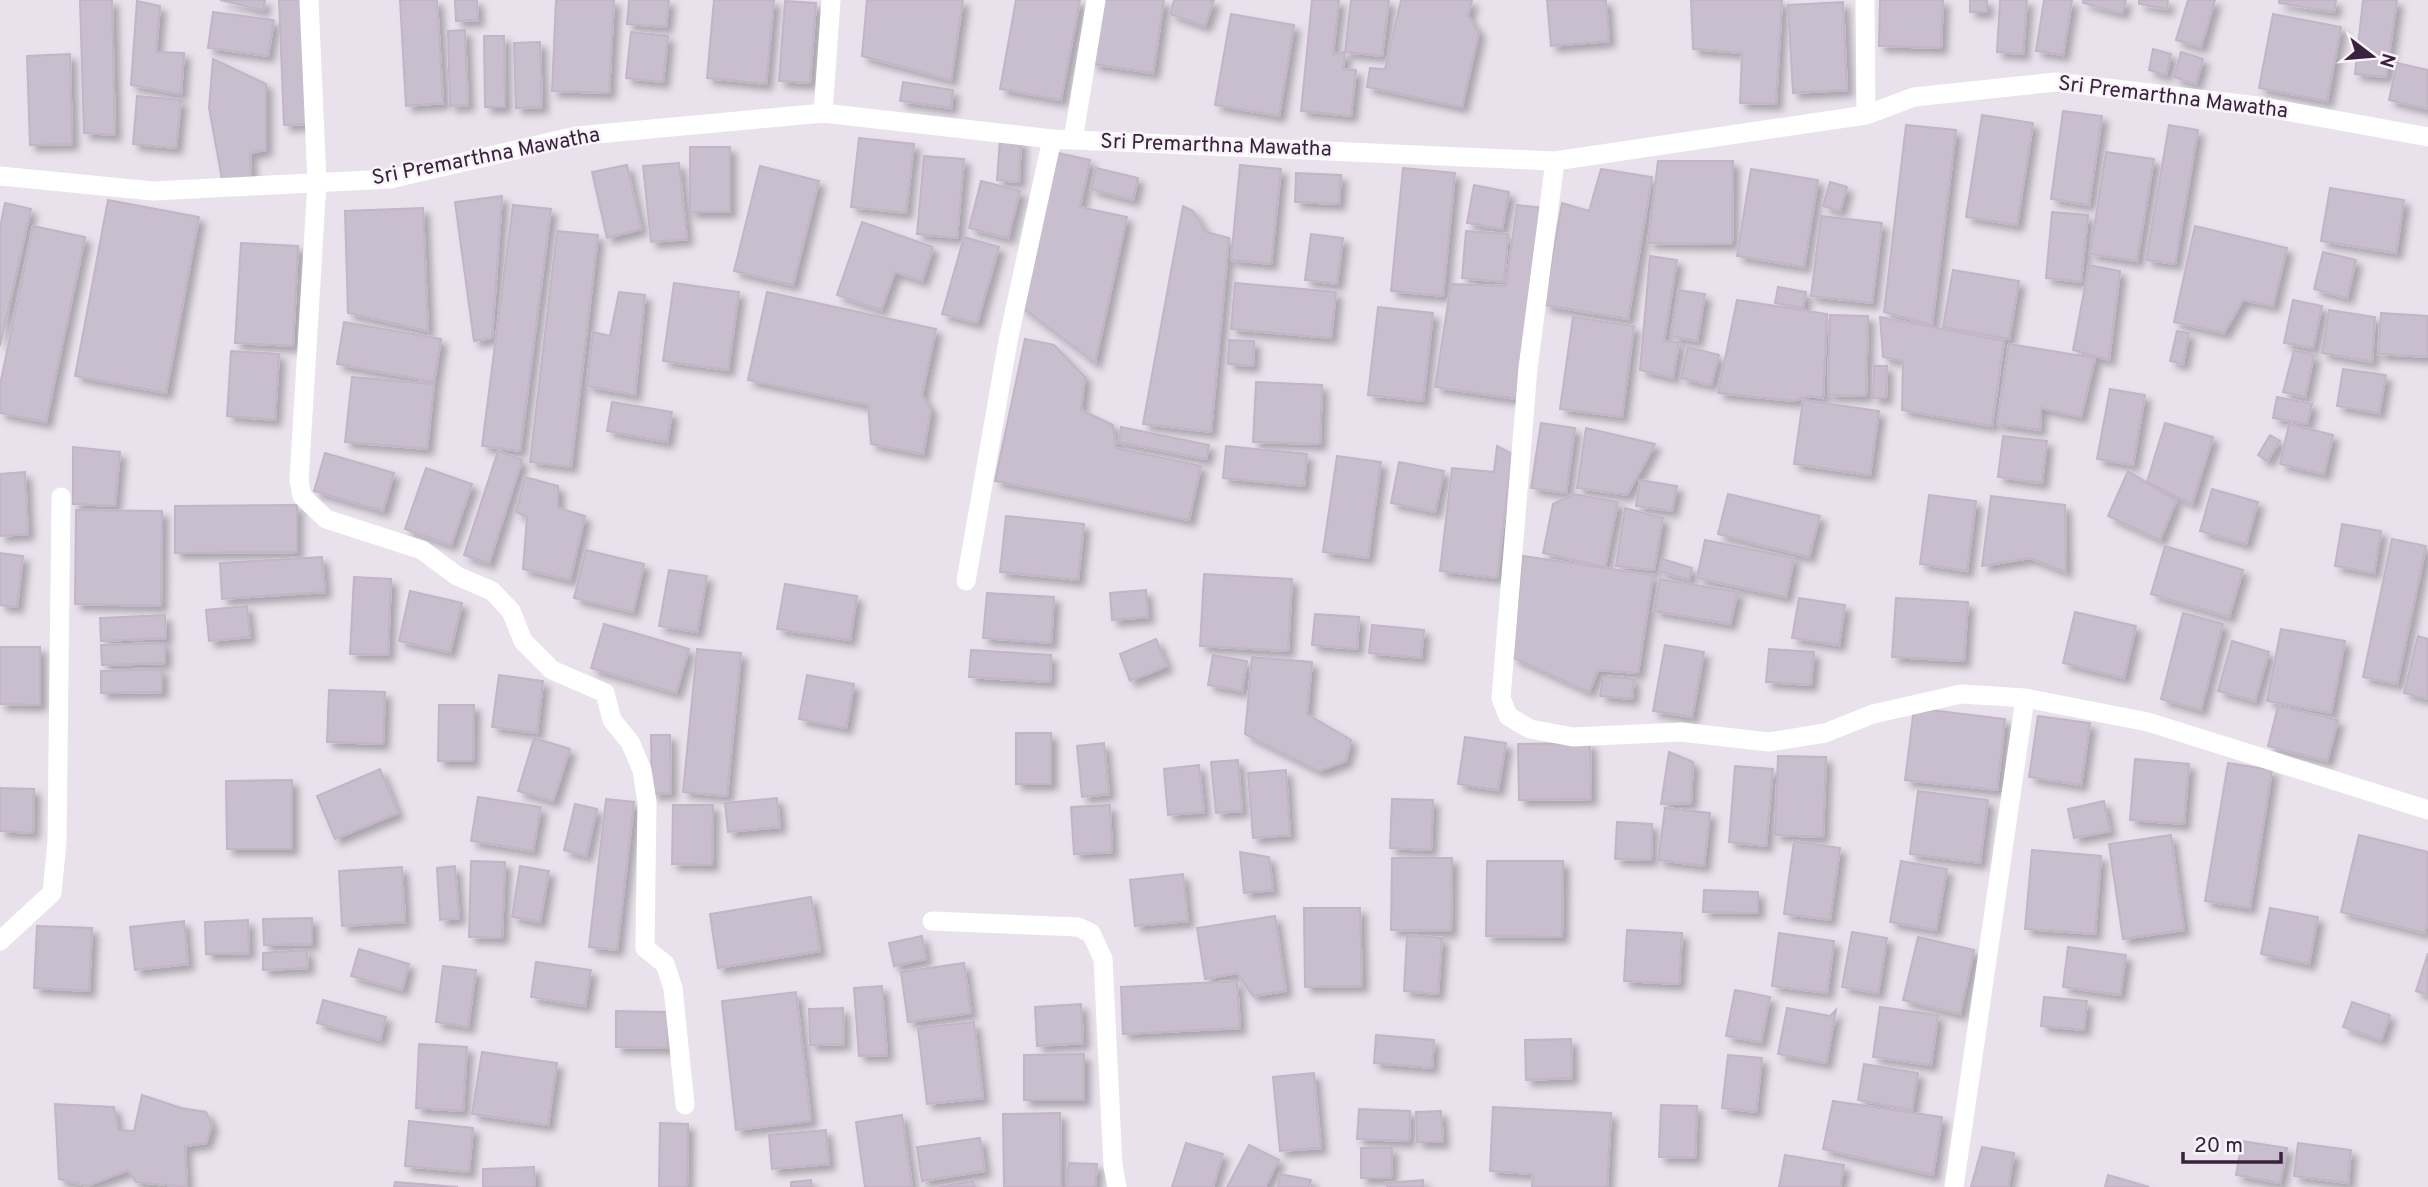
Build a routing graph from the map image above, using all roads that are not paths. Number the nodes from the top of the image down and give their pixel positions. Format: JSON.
{"nodes":[{"id":1,"x":309,"y":0,"type":"edge"},
{"id":2,"x":831,"y":0,"type":"edge"},
{"id":3,"x":1096,"y":0,"type":"edge"},
{"id":4,"x":1865,"y":0,"type":"edge"},
{"id":5,"x":823,"y":113,"type":"junction"},
{"id":6,"x":1866,"y":115,"type":"junction"},
{"id":7,"x":2428,"y":137,"type":"edge"},
{"id":8,"x":1052,"y":139,"type":"junction"},
{"id":9,"x":1073,"y":140,"type":"junction"},
{"id":10,"x":1555,"y":161,"type":"junction"},
{"id":11,"x":0,"y":176,"type":"edge"},
{"id":12,"x":317,"y":183,"type":"junction"},
{"id":13,"x":61,"y":497,"type":"dead end"},
{"id":14,"x":966,"y":581,"type":"dead end"},
{"id":15,"x":2025,"y":698,"type":"junction"},
{"id":16,"x":2428,"y":810,"type":"edge"},
{"id":17,"x":932,"y":921,"type":"dead end"},
{"id":18,"x":0,"y":941,"type":"edge"},
{"id":19,"x":685,"y":1105,"type":"dead end"},
{"id":20,"x":1117,"y":1187,"type":"edge"},
{"id":21,"x":1954,"y":1187,"type":"edge"}],
"edges":[{"from":1,"to":12,"type":"street"},
{"from":2,"to":5,"type":"street"},
{"from":3,"to":9,"type":"street"},
{"from":4,"to":6,"type":"street"},
{"from":5,"to":8,"type":"street","name":"Sri Premarthna Mawatha"},
{"from":5,"to":12,"type":"street","name":"Sri Premarthna Mawatha"},
{"from":6,"to":7,"type":"street","name":"Sri Premarthna Mawatha"},
{"from":6,"to":10,"type":"street","name":"Sri Premarthna Mawatha"},
{"from":8,"to":9,"type":"street","name":"Sri Premarthna Mawatha"},
{"from":8,"to":14,"type":"street"},
{"from":9,"to":10,"type":"street","name":"Sri Premarthna Mawatha"},
{"from":10,"to":15,"type":"street"},
{"from":11,"to":12,"type":"street","name":"Sri Premarthna Mawatha"},
{"from":12,"to":19,"type":"street"},
{"from":13,"to":18,"type":"street"},
{"from":15,"to":16,"type":"street"},
{"from":15,"to":21,"type":"street"},
{"from":17,"to":20,"type":"street"}]}
